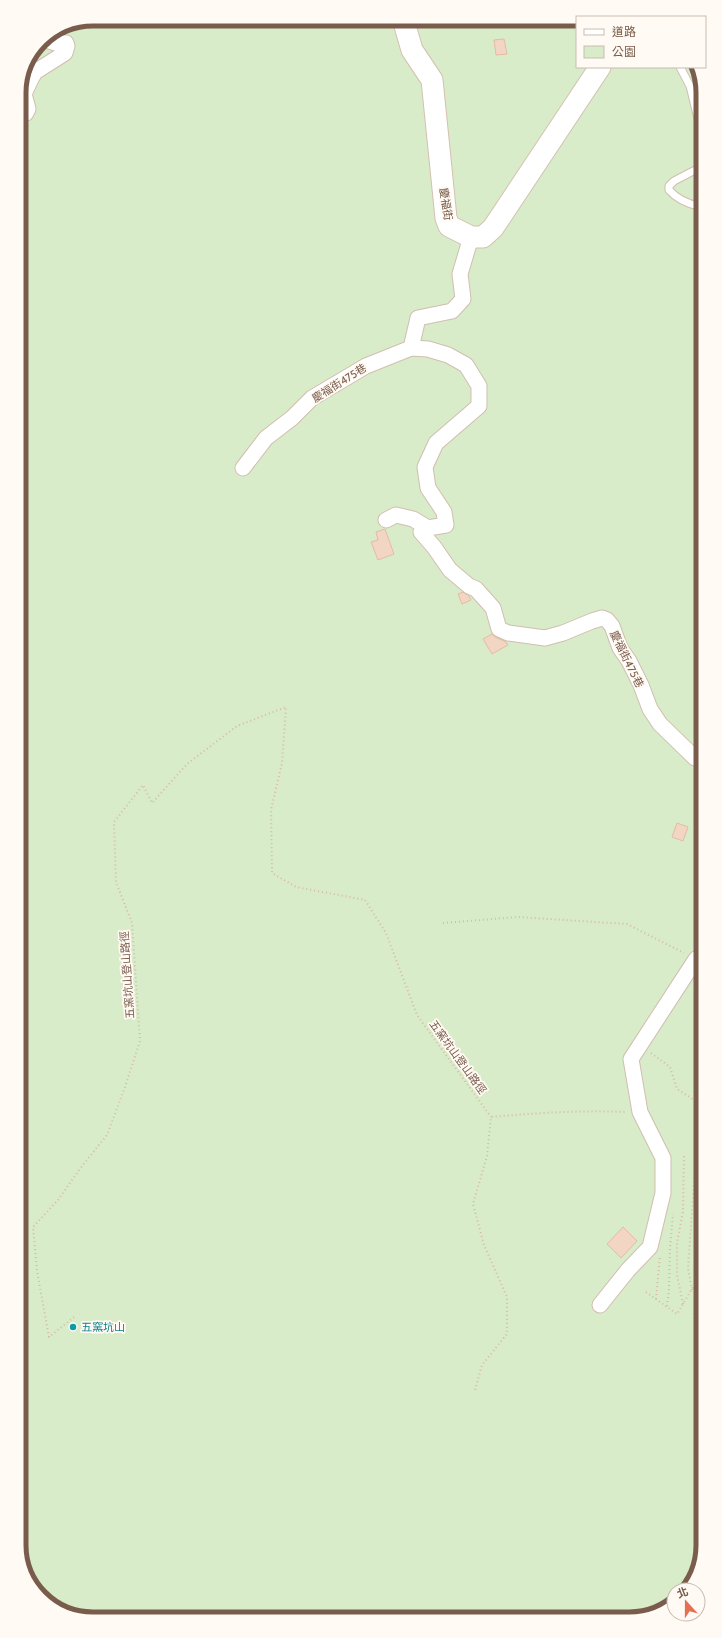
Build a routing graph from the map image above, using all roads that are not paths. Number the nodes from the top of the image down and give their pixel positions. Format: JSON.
{"nodes":[{"id":1,"x":405,"y":26,"type":"edge"},
{"id":2,"x":51,"y":42,"type":"edge"},
{"id":3,"x":599,"y":68,"type":"edge"},
{"id":4,"x":681,"y":68,"type":"edge"},
{"id":5,"x":26,"y":90,"type":"edge"},
{"id":6,"x":26,"y":102,"type":"edge"},
{"id":7,"x":696,"y":111,"type":"edge"},
{"id":8,"x":26,"y":113,"type":"edge"},
{"id":9,"x":696,"y":170,"type":"edge"},
{"id":10,"x":696,"y":206,"type":"edge"},
{"id":11,"x":470,"y":237,"type":"junction"},
{"id":12,"x":411,"y":348,"type":"junction"},
{"id":13,"x":243,"y":468,"type":"dead end"},
{"id":14,"x":386,"y":520,"type":"dead end"},
{"id":15,"x":428,"y":528,"type":"junction"},
{"id":16,"x":696,"y":758,"type":"edge"},
{"id":17,"x":696,"y":963,"type":"edge"},
{"id":18,"x":600,"y":1305,"type":"dead end"}],
"edges":[{"from":1,"to":11,"type":"street","name":"慶福街"},
{"from":2,"to":5,"type":"street"},
{"from":3,"to":11,"type":"street"},
{"from":4,"to":7,"type":"lane"},
{"from":6,"to":8,"type":"street"},
{"from":9,"to":10,"type":"lane"},
{"from":11,"to":12,"type":"street"},
{"from":12,"to":13,"type":"street","name":"慶福街475巷"},
{"from":12,"to":15,"type":"street","name":"慶福街475巷"},
{"from":14,"to":15,"type":"street"},
{"from":15,"to":16,"type":"street","name":"慶福街475巷"},
{"from":17,"to":18,"type":"street"}]}
